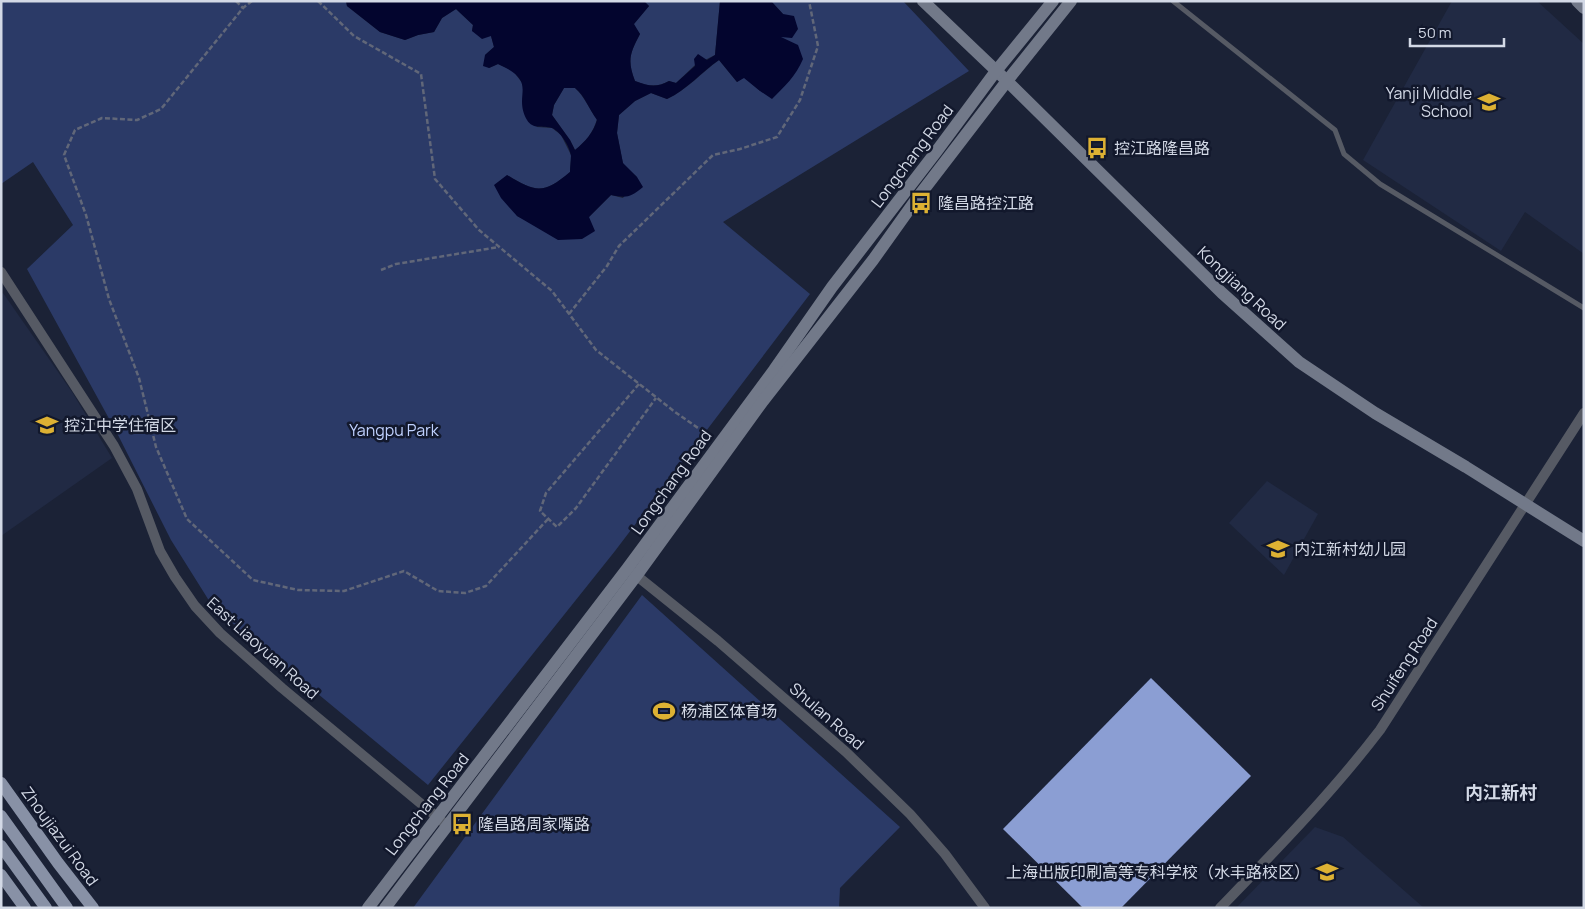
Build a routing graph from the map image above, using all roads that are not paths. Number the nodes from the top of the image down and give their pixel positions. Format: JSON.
{"nodes":[{"id":1,"x":923,"y":1,"type":"edge"},
{"id":2,"x":1053,"y":1,"type":"edge"},
{"id":3,"x":1071,"y":1,"type":"edge"},
{"id":4,"x":1173,"y":1,"type":"edge"},
{"id":5,"x":1577,"y":1,"type":"edge"},
{"id":6,"x":1584,"y":8,"type":"edge"},
{"id":7,"x":996,"y":71,"type":"junction"},
{"id":8,"x":1007,"y":81,"type":"junction"},
{"id":9,"x":1,"y":272,"type":"edge"},
{"id":10,"x":1584,"y":308,"type":"edge"},
{"id":11,"x":1584,"y":413,"type":"edge"},
{"id":12,"x":1525,"y":504,"type":"junction"},
{"id":13,"x":1584,"y":541,"type":"edge"},
{"id":14,"x":632,"y":572,"type":"junction"},
{"id":15,"x":1,"y":783,"type":"edge"},
{"id":16,"x":1,"y":816,"type":"edge"},
{"id":17,"x":443,"y":822,"type":"junction"},
{"id":18,"x":1,"y":846,"type":"edge"},
{"id":19,"x":1,"y":875,"type":"edge"},
{"id":20,"x":25,"y":908,"type":"edge"},
{"id":21,"x":46,"y":908,"type":"edge"},
{"id":22,"x":67,"y":908,"type":"edge"},
{"id":23,"x":93,"y":908,"type":"edge"},
{"id":24,"x":368,"y":908,"type":"edge"},
{"id":25,"x":385,"y":908,"type":"edge"},
{"id":26,"x":985,"y":908,"type":"edge"},
{"id":27,"x":1220,"y":908,"type":"edge"}],
"edges":[{"from":1,"to":7,"type":"main road","name":"Kongjiang Road"},
{"from":2,"to":7,"type":"main road","name":"Longchang Road"},
{"from":3,"to":8,"type":"main road","name":"Longchang Road"},
{"from":4,"to":10,"type":"lane"},
{"from":5,"to":6,"type":"main road"},
{"from":7,"to":8,"type":"main road","name":"Kongjiang Road"},
{"from":7,"to":14,"type":"main road","name":"Longchang Road"},
{"from":8,"to":12,"type":"main road","name":"Kongjiang Road"},
{"from":8,"to":14,"type":"main road","name":"Longchang Road"},
{"from":9,"to":17,"type":"street","name":"East Liaoyuan Road"},
{"from":11,"to":12,"type":"street","name":"Shuifeng Road"},
{"from":12,"to":13,"type":"main road","name":"Kongjiang Road"},
{"from":12,"to":27,"type":"street","name":"Shuifeng Road"},
{"from":14,"to":17,"type":"main road","name":"Longchang Road"},
{"from":14,"to":26,"type":"street","name":"Shulan Road"},
{"from":15,"to":23,"type":"main road","name":"Zhoujiazui Road"},
{"from":16,"to":22,"type":"main road"},
{"from":17,"to":24,"type":"main road","name":"Longchang Road"},
{"from":17,"to":25,"type":"main road","name":"Longchang Road"},
{"from":18,"to":21,"type":"main road"},
{"from":19,"to":20,"type":"main road"}]}
